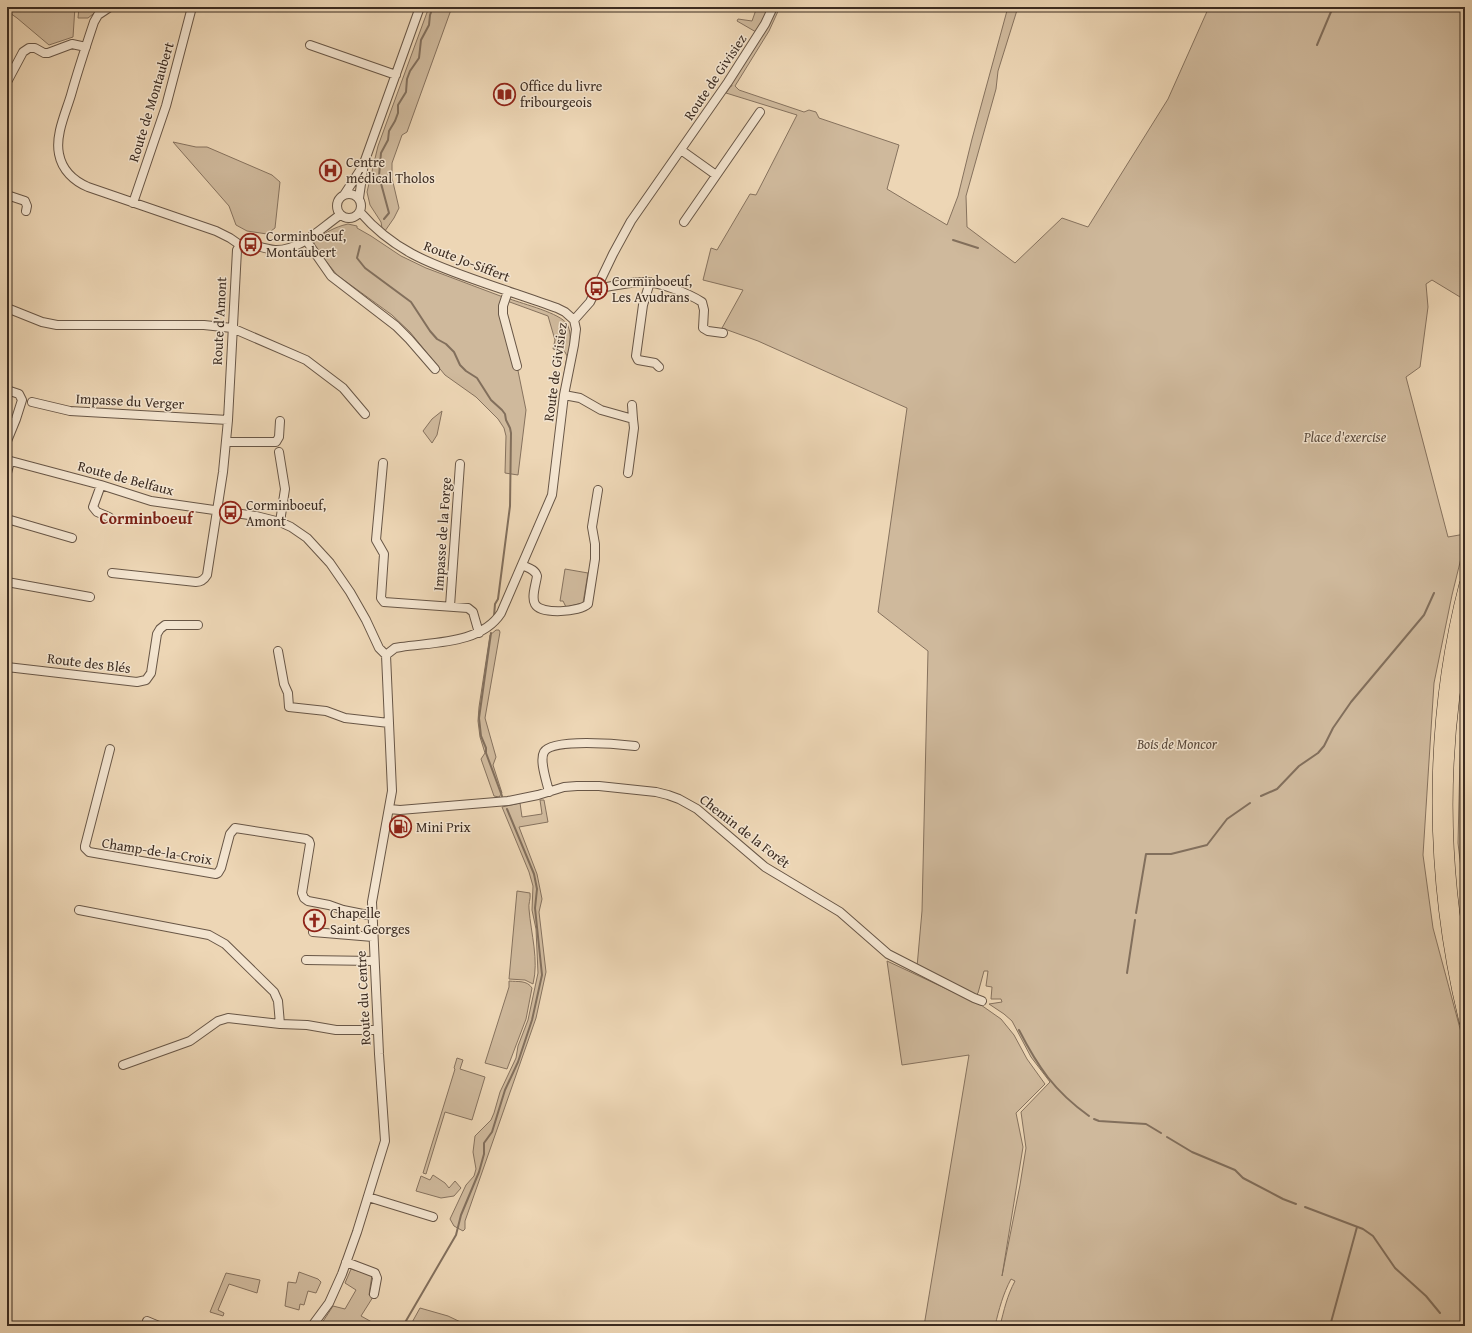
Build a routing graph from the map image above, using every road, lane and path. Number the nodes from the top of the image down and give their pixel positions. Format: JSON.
{"nodes":[{"id":1,"x":110,"y":7,"type":"edge"},
{"id":2,"x":192,"y":7,"type":"edge"},
{"id":3,"x":420,"y":7,"type":"edge"},
{"id":4,"x":773,"y":7,"type":"edge"},
{"id":5,"x":310,"y":45,"type":"dead end"},
{"id":6,"x":86,"y":46,"type":"junction"},
{"id":7,"x":396,"y":75,"type":"junction"},
{"id":8,"x":7,"y":82,"type":"edge"},
{"id":9,"x":760,"y":112,"type":"dead end"},
{"id":10,"x":681,"y":150,"type":"junction"},
{"id":11,"x":364,"y":163,"type":"junction"},
{"id":12,"x":716,"y":175,"type":"junction"},
{"id":13,"x":7,"y":194,"type":"edge"},
{"id":14,"x":344,"y":195,"type":"junction"},
{"id":15,"x":359,"y":198,"type":"junction"},
{"id":16,"x":133,"y":203,"type":"junction"},
{"id":17,"x":26,"y":211,"type":"dead end"},
{"id":18,"x":360,"y":212,"type":"junction"},
{"id":19,"x":340,"y":214,"type":"junction"},
{"id":20,"x":684,"y":222,"type":"dead end"},
{"id":21,"x":306,"y":240,"type":"junction"},
{"id":22,"x":240,"y":245,"type":"junction"},
{"id":23,"x":650,"y":282,"type":"junction"},
{"id":24,"x":597,"y":288,"type":"junction"},
{"id":25,"x":508,"y":291,"type":"junction"},
{"id":26,"x":7,"y":308,"type":"edge"},
{"id":27,"x":574,"y":320,"type":"junction"},
{"id":28,"x":232,"y":328,"type":"junction"},
{"id":29,"x":723,"y":333,"type":"dead end"},
{"id":30,"x":517,"y":366,"type":"dead end"},
{"id":31,"x":659,"y":367,"type":"dead end"},
{"id":32,"x":435,"y":369,"type":"dead end"},
{"id":33,"x":7,"y":390,"type":"edge"},
{"id":34,"x":564,"y":394,"type":"junction"},
{"id":35,"x":32,"y":402,"type":"dead end"},
{"id":36,"x":632,"y":405,"type":"dead end"},
{"id":37,"x":365,"y":414,"type":"dead end"},
{"id":38,"x":633,"y":419,"type":"junction"},
{"id":39,"x":228,"y":420,"type":"junction"},
{"id":40,"x":280,"y":421,"type":"dead end"},
{"id":41,"x":7,"y":441,"type":"edge"},
{"id":42,"x":226,"y":442,"type":"junction"},
{"id":43,"x":279,"y":452,"type":"dead end"},
{"id":44,"x":9,"y":461,"type":"edge"},
{"id":45,"x":383,"y":463,"type":"dead end"},
{"id":46,"x":460,"y":464,"type":"dead end"},
{"id":47,"x":628,"y":473,"type":"dead end"},
{"id":48,"x":7,"y":474,"type":"edge"},
{"id":49,"x":101,"y":485,"type":"junction"},
{"id":50,"x":598,"y":490,"type":"dead end"},
{"id":51,"x":218,"y":511,"type":"junction"},
{"id":52,"x":109,"y":517,"type":"dead end"},
{"id":53,"x":7,"y":519,"type":"edge"},
{"id":54,"x":280,"y":522,"type":"junction"},
{"id":55,"x":72,"y":538,"type":"dead end"},
{"id":56,"x":522,"y":565,"type":"junction"},
{"id":57,"x":112,"y":573,"type":"dead end"},
{"id":58,"x":7,"y":582,"type":"edge"},
{"id":59,"x":1465,"y":584,"type":"edge"},
{"id":60,"x":90,"y":597,"type":"dead end"},
{"id":61,"x":450,"y":606,"type":"junction"},
{"id":62,"x":198,"y":625,"type":"dead end"},
{"id":63,"x":1465,"y":628,"type":"edge"},
{"id":64,"x":479,"y":633,"type":"junction"},
{"id":65,"x":278,"y":651,"type":"dead end"},
{"id":66,"x":386,"y":655,"type":"junction"},
{"id":67,"x":7,"y":667,"type":"edge"},
{"id":68,"x":389,"y":723,"type":"junction"},
{"id":69,"x":635,"y":746,"type":"dead end"},
{"id":70,"x":110,"y":749,"type":"dead end"},
{"id":71,"x":549,"y":792,"type":"junction"},
{"id":72,"x":389,"y":809,"type":"junction"},
{"id":73,"x":79,"y":910,"type":"dead end"},
{"id":74,"x":373,"y":916,"type":"junction"},
{"id":75,"x":314,"y":932,"type":"dead end"},
{"id":76,"x":373,"y":936,"type":"junction"},
{"id":77,"x":306,"y":960,"type":"dead end"},
{"id":78,"x":374,"y":961,"type":"junction"},
{"id":79,"x":1465,"y":979,"type":"edge"},
{"id":80,"x":982,"y":1001,"type":"dead end"},
{"id":81,"x":1465,"y":1022,"type":"edge"},
{"id":82,"x":280,"y":1024,"type":"junction"},
{"id":83,"x":378,"y":1030,"type":"junction"},
{"id":84,"x":123,"y":1065,"type":"dead end"},
{"id":85,"x":368,"y":1197,"type":"junction"},
{"id":86,"x":433,"y":1218,"type":"dead end"},
{"id":87,"x":346,"y":1262,"type":"junction"},
{"id":88,"x":374,"y":1294,"type":"dead end"},
{"id":89,"x":146,"y":1321,"type":"dead end"},
{"id":90,"x":159,"y":1326,"type":"edge"},
{"id":91,"x":312,"y":1326,"type":"edge"}],
"edges":[{"from":1,"to":6,"type":"street"},
{"from":2,"to":16,"type":"street","name":"Route de Montaubert"},
{"from":3,"to":7,"type":"street"},
{"from":4,"to":10,"type":"street","name":"Route de Givisiez"},
{"from":5,"to":7,"type":"street"},
{"from":6,"to":8,"type":"street"},
{"from":6,"to":16,"type":"street"},
{"from":7,"to":11,"type":"street"},
{"from":9,"to":12,"type":"street"},
{"from":10,"to":12,"type":"street"},
{"from":10,"to":24,"type":"street","name":"Route de Givisiez"},
{"from":11,"to":14,"type":"street"},
{"from":11,"to":15,"type":"street"},
{"from":12,"to":20,"type":"street"},
{"from":13,"to":17,"type":"street"},
{"from":14,"to":15,"type":"street"},
{"from":14,"to":19,"type":"street"},
{"from":15,"to":18,"type":"street"},
{"from":16,"to":22,"type":"street"},
{"from":18,"to":19,"type":"street"},
{"from":18,"to":25,"type":"street","name":"Route Jo-Siffert"},
{"from":19,"to":21,"type":"street"},
{"from":21,"to":22,"type":"street"},
{"from":21,"to":32,"type":"street"},
{"from":22,"to":28,"type":"street","name":"Route d'Amont"},
{"from":23,"to":24,"type":"street"},
{"from":23,"to":29,"type":"street"},
{"from":23,"to":31,"type":"street"},
{"from":24,"to":27,"type":"street","name":"Route de Givisiez"},
{"from":25,"to":27,"type":"street","name":"Route Jo-Siffert"},
{"from":25,"to":30,"type":"street"},
{"from":26,"to":28,"type":"street"},
{"from":27,"to":34,"type":"street","name":"Route de Givisiez"},
{"from":28,"to":37,"type":"street"},
{"from":28,"to":39,"type":"street","name":"Route d'Amont"},
{"from":33,"to":41,"type":"street"},
{"from":34,"to":38,"type":"street"},
{"from":34,"to":56,"type":"street","name":"Route de Givisiez"},
{"from":35,"to":39,"type":"street","name":"Impasse du Verger"},
{"from":36,"to":38,"type":"street"},
{"from":38,"to":47,"type":"street"},
{"from":39,"to":42,"type":"street","name":"Route d'Amont"},
{"from":40,"to":42,"type":"street"},
{"from":42,"to":51,"type":"street","name":"Route d'Amont"},
{"from":43,"to":54,"type":"street"},
{"from":44,"to":48,"type":"street"},
{"from":44,"to":49,"type":"street","name":"Route de Belfaux"},
{"from":45,"to":61,"type":"street","name":"Impasse de la Forge"},
{"from":46,"to":61,"type":"street","name":"Impasse de la Forge"},
{"from":49,"to":51,"type":"street","name":"Route de Belfaux"},
{"from":49,"to":52,"type":"street"},
{"from":50,"to":56,"type":"street"},
{"from":51,"to":54,"type":"street","name":"Route de Belfaux"},
{"from":51,"to":57,"type":"street","name":"Route d'Amont"},
{"from":53,"to":55,"type":"street"},
{"from":54,"to":66,"type":"street","name":"Route de Belfaux"},
{"from":56,"to":64,"type":"street","name":"Route de Givisiez"},
{"from":58,"to":60,"type":"street"},
{"from":59,"to":81,"type":"highway"},
{"from":61,"to":64,"type":"street","name":"Impasse de la Forge"},
{"from":62,"to":67,"type":"street","name":"Route des Blés"},
{"from":63,"to":79,"type":"highway"},
{"from":64,"to":66,"type":"street","name":"Route de Givisiez"},
{"from":65,"to":68,"type":"street"},
{"from":66,"to":68,"type":"street","name":"Route du Centre"},
{"from":68,"to":72,"type":"street","name":"Route du Centre"},
{"from":69,"to":71,"type":"street"},
{"from":70,"to":74,"type":"street","name":"Champ-de-la-Croix"},
{"from":71,"to":72,"type":"street","name":"Chemin de la Forêt"},
{"from":71,"to":80,"type":"street","name":"Chemin de la Forêt"},
{"from":72,"to":74,"type":"street","name":"Route du Centre"},
{"from":73,"to":82,"type":"street"},
{"from":74,"to":76,"type":"street","name":"Route du Centre"},
{"from":75,"to":76,"type":"street"},
{"from":76,"to":78,"type":"street","name":"Route du Centre"},
{"from":77,"to":78,"type":"street"},
{"from":78,"to":83,"type":"street","name":"Route du Centre"},
{"from":82,"to":83,"type":"street"},
{"from":82,"to":84,"type":"street"},
{"from":83,"to":85,"type":"street","name":"Route du Centre"},
{"from":85,"to":86,"type":"street"},
{"from":85,"to":87,"type":"street","name":"Route du Centre"},
{"from":87,"to":88,"type":"street"},
{"from":87,"to":91,"type":"street","name":"Route du Centre"},
{"from":89,"to":90,"type":"street"}]}
